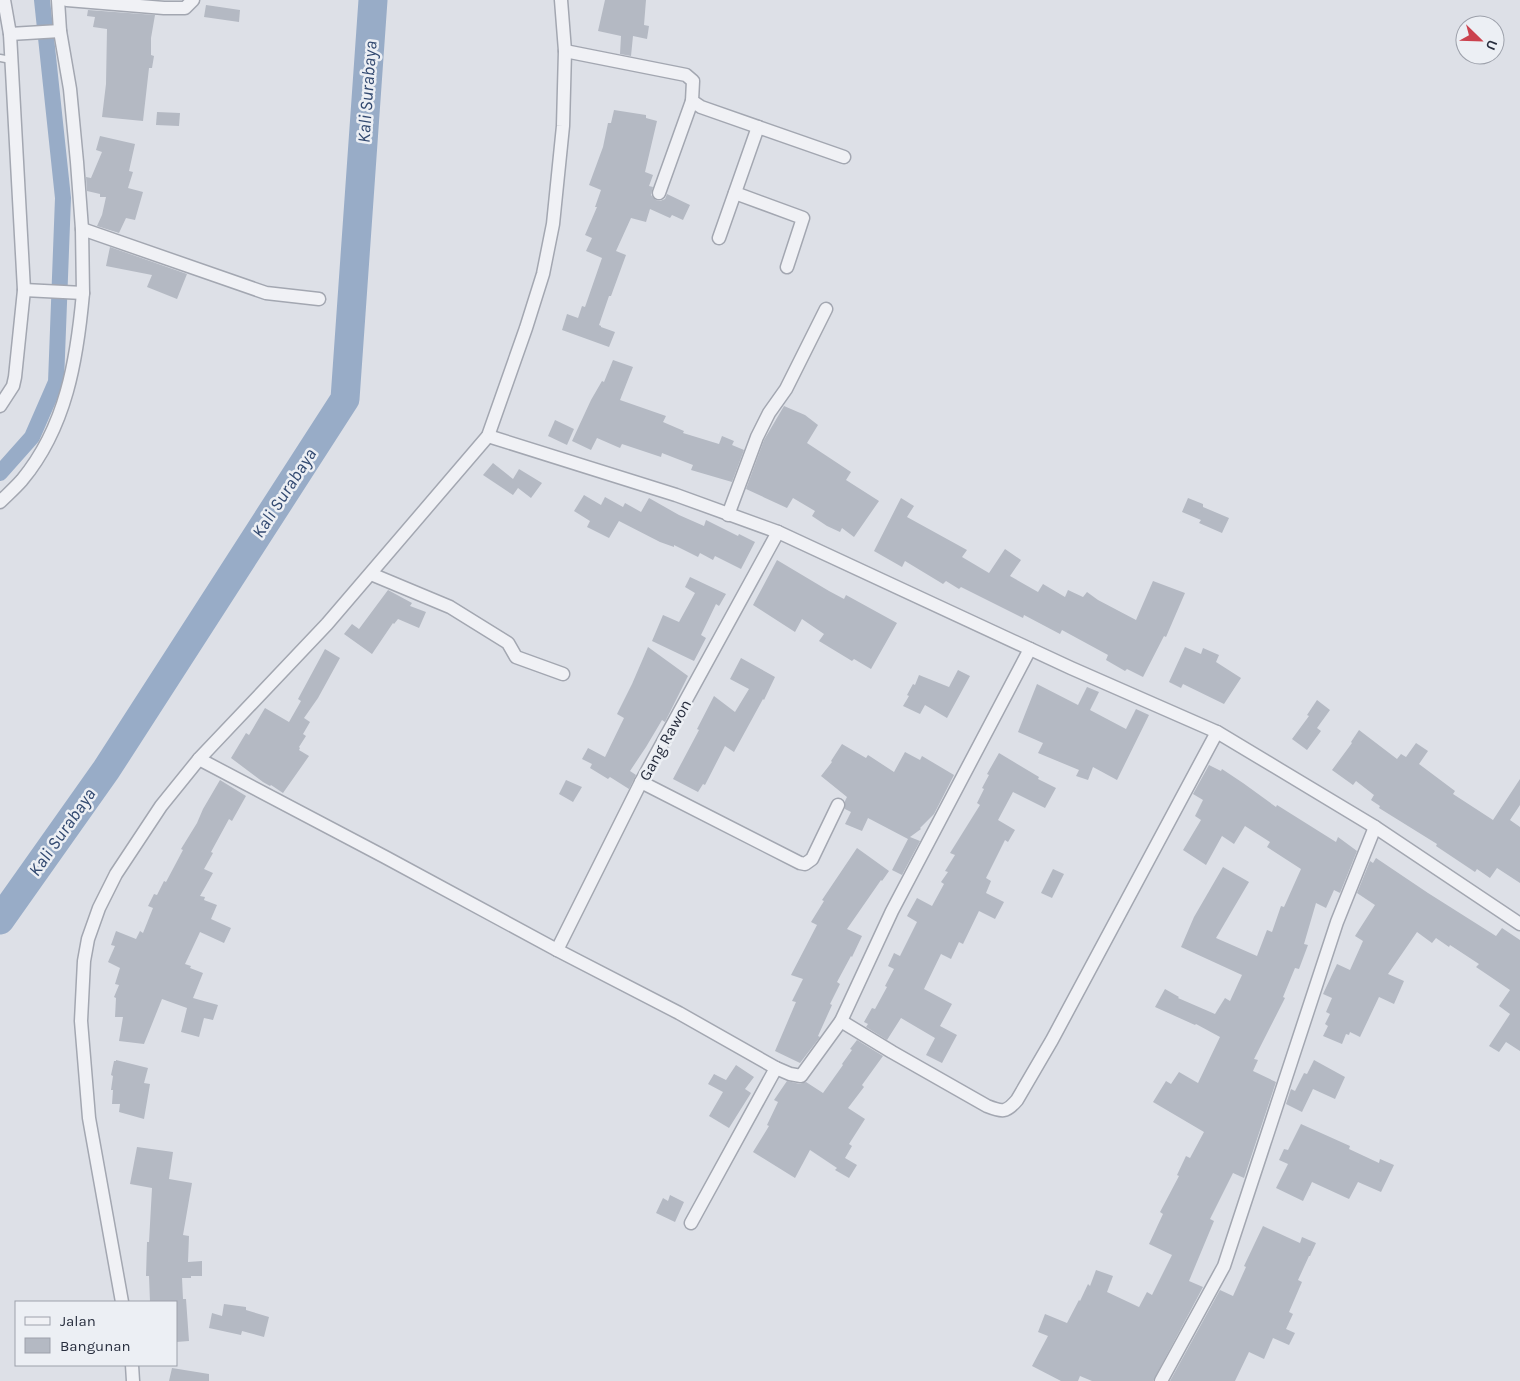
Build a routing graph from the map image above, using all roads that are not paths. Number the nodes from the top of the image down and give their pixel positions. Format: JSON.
{"nodes":[{"id":1,"x":58,"y":0,"type":"edge"},
{"id":2,"x":67,"y":0,"type":"edge"},
{"id":3,"x":193,"y":0,"type":"edge"},
{"id":4,"x":560,"y":0,"type":"edge"},
{"id":5,"x":3,"y":3,"type":"edge"},
{"id":6,"x":56,"y":32,"type":"junction"},
{"id":7,"x":10,"y":34,"type":"junction"},
{"id":8,"x":566,"y":51,"type":"junction"},
{"id":9,"x":5,"y":59,"type":"edge"},
{"id":10,"x":692,"y":101,"type":"junction"},
{"id":11,"x":758,"y":127,"type":"junction"},
{"id":12,"x":844,"y":157,"type":"dead end"},
{"id":13,"x":659,"y":193,"type":"dead end"},
{"id":14,"x":735,"y":193,"type":"junction"},
{"id":15,"x":82,"y":229,"type":"junction"},
{"id":16,"x":719,"y":238,"type":"dead end"},
{"id":17,"x":787,"y":268,"type":"dead end"},
{"id":18,"x":29,"y":290,"type":"junction"},
{"id":19,"x":83,"y":293,"type":"junction"},
{"id":20,"x":319,"y":299,"type":"dead end"},
{"id":21,"x":826,"y":309,"type":"dead end"},
{"id":22,"x":0,"y":406,"type":"edge"},
{"id":23,"x":488,"y":436,"type":"junction"},
{"id":24,"x":0,"y":502,"type":"edge"},
{"id":25,"x":728,"y":514,"type":"junction"},
{"id":26,"x":778,"y":532,"type":"junction"},
{"id":27,"x":371,"y":574,"type":"junction"},
{"id":28,"x":1030,"y":649,"type":"junction"},
{"id":29,"x":563,"y":674,"type":"dead end"},
{"id":30,"x":1217,"y":732,"type":"junction"},
{"id":31,"x":199,"y":759,"type":"junction"},
{"id":32,"x":641,"y":782,"type":"junction"},
{"id":33,"x":838,"y":805,"type":"dead end"},
{"id":34,"x":1375,"y":827,"type":"junction"},
{"id":35,"x":1520,"y":924,"type":"edge"},
{"id":36,"x":557,"y":950,"type":"junction"},
{"id":37,"x":841,"y":1021,"type":"junction"},
{"id":38,"x":776,"y":1068,"type":"junction"},
{"id":39,"x":691,"y":1223,"type":"dead end"},
{"id":40,"x":122,"y":1301,"type":"edge"},
{"id":41,"x":132,"y":1366,"type":"edge"},
{"id":42,"x":133,"y":1381,"type":"edge"},
{"id":43,"x":1161,"y":1381,"type":"edge"}],
"edges":[{"from":1,"to":6,"type":"street"},
{"from":2,"to":3,"type":"street"},
{"from":4,"to":8,"type":"street"},
{"from":5,"to":7,"type":"street"},
{"from":6,"to":7,"type":"street"},
{"from":6,"to":15,"type":"street"},
{"from":7,"to":9,"type":"street"},
{"from":8,"to":10,"type":"street"},
{"from":8,"to":23,"type":"street"},
{"from":9,"to":18,"type":"street"},
{"from":10,"to":11,"type":"street"},
{"from":10,"to":13,"type":"street"},
{"from":11,"to":12,"type":"street"},
{"from":11,"to":14,"type":"street"},
{"from":14,"to":16,"type":"street"},
{"from":14,"to":17,"type":"street"},
{"from":15,"to":19,"type":"street"},
{"from":15,"to":20,"type":"street"},
{"from":18,"to":19,"type":"street"},
{"from":18,"to":22,"type":"street"},
{"from":19,"to":24,"type":"street"},
{"from":21,"to":25,"type":"street"},
{"from":23,"to":25,"type":"street"},
{"from":23,"to":27,"type":"street"},
{"from":25,"to":26,"type":"street"},
{"from":26,"to":28,"type":"street"},
{"from":26,"to":32,"type":"street","name":"Gang Rawon"},
{"from":27,"to":29,"type":"street"},
{"from":27,"to":31,"type":"street"},
{"from":28,"to":30,"type":"street"},
{"from":28,"to":37,"type":"street"},
{"from":30,"to":34,"type":"street"},
{"from":30,"to":37,"type":"street"},
{"from":31,"to":36,"type":"street"},
{"from":31,"to":40,"type":"street"},
{"from":32,"to":33,"type":"street"},
{"from":32,"to":36,"type":"street","name":"Gang Rawon"},
{"from":34,"to":35,"type":"street"},
{"from":34,"to":43,"type":"street"},
{"from":36,"to":38,"type":"street"},
{"from":37,"to":38,"type":"street"},
{"from":38,"to":39,"type":"street"},
{"from":41,"to":42,"type":"street"}]}
